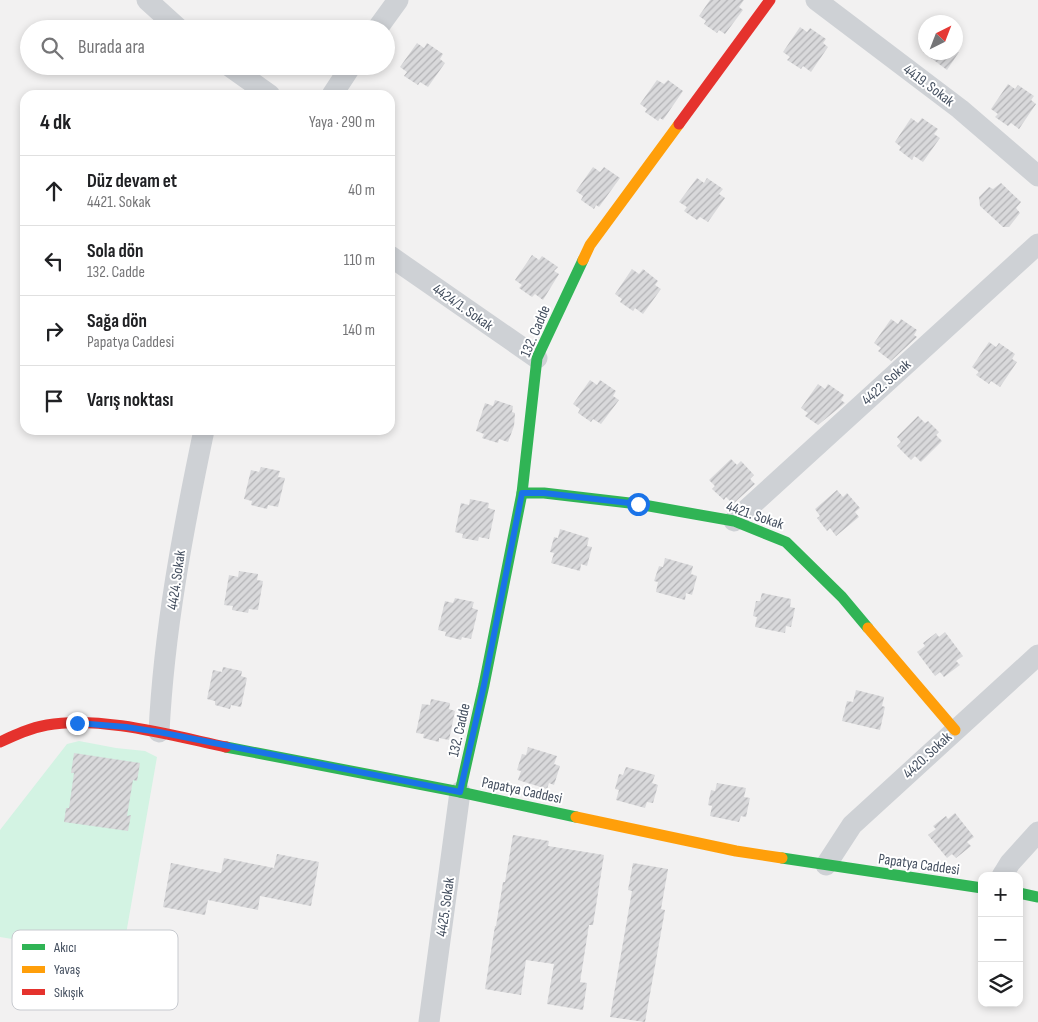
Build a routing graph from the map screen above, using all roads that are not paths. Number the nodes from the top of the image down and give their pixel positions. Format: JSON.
{"nodes":[{"id":1,"x":147,"y":0,"type":"edge"},
{"id":2,"x":398,"y":0,"type":"edge"},
{"id":3,"x":770,"y":0,"type":"edge"},
{"id":4,"x":816,"y":0,"type":"edge"},
{"id":5,"x":169,"y":20,"type":"edge"},
{"id":6,"x":384,"y":20,"type":"edge"},
{"id":7,"x":242,"y":75,"type":"edge"},
{"id":8,"x":345,"y":75,"type":"edge"},
{"id":9,"x":263,"y":90,"type":"edge"},
{"id":10,"x":335,"y":90,"type":"edge"},
{"id":11,"x":1038,"y":176,"type":"edge"},
{"id":12,"x":1038,"y":244,"type":"edge"},
{"id":13,"x":395,"y":259,"type":"edge"},
{"id":14,"x":537,"y":358,"type":"junction"},
{"id":15,"x":203,"y":435,"type":"edge"},
{"id":16,"x":522,"y":493,"type":"junction"},
{"id":17,"x":734,"y":521,"type":"junction"},
{"id":18,"x":1038,"y":655,"type":"edge"},
{"id":19,"x":955,"y":730,"type":"junction"},
{"id":20,"x":159,"y":732,"type":"junction"},
{"id":21,"x":0,"y":742,"type":"edge"},
{"id":22,"x":460,"y":792,"type":"junction"},
{"id":23,"x":1038,"y":832,"type":"edge"},
{"id":24,"x":826,"y":865,"type":"junction"},
{"id":25,"x":1004,"y":872,"type":"edge"},
{"id":26,"x":978,"y":887,"type":"edge"},
{"id":27,"x":1023,"y":894,"type":"edge"},
{"id":28,"x":1038,"y":897,"type":"edge"},
{"id":29,"x":430,"y":1022,"type":"edge"}],
"edges":[{"from":1,"to":5,"type":"street"},
{"from":2,"to":6,"type":"street"},
{"from":3,"to":14,"type":"street","name":"132. Cadde"},
{"from":4,"to":11,"type":"street","name":"4419. Sokak"},
{"from":7,"to":9,"type":"street"},
{"from":8,"to":10,"type":"street"},
{"from":12,"to":17,"type":"street","name":"4422. Sokak"},
{"from":13,"to":14,"type":"street","name":"4424/1. Sokak"},
{"from":14,"to":16,"type":"street","name":"132. Cadde"},
{"from":15,"to":20,"type":"street","name":"4424. Sokak"},
{"from":16,"to":17,"type":"street","name":"4421. Sokak"},
{"from":16,"to":22,"type":"street","name":"132. Cadde"},
{"from":17,"to":19,"type":"street","name":"4421. Sokak"},
{"from":18,"to":19,"type":"street","name":"4420. Sokak"},
{"from":19,"to":24,"type":"street","name":"4420. Sokak"},
{"from":20,"to":21,"type":"street","name":"Papatya Caddesi"},
{"from":20,"to":22,"type":"street","name":"Papatya Caddesi"},
{"from":22,"to":24,"type":"street","name":"Papatya Caddesi"},
{"from":22,"to":29,"type":"street","name":"4425. Sokak"},
{"from":23,"to":25,"type":"street"},
{"from":24,"to":26,"type":"street","name":"Papatya Caddesi"},
{"from":27,"to":28,"type":"street"}]}
